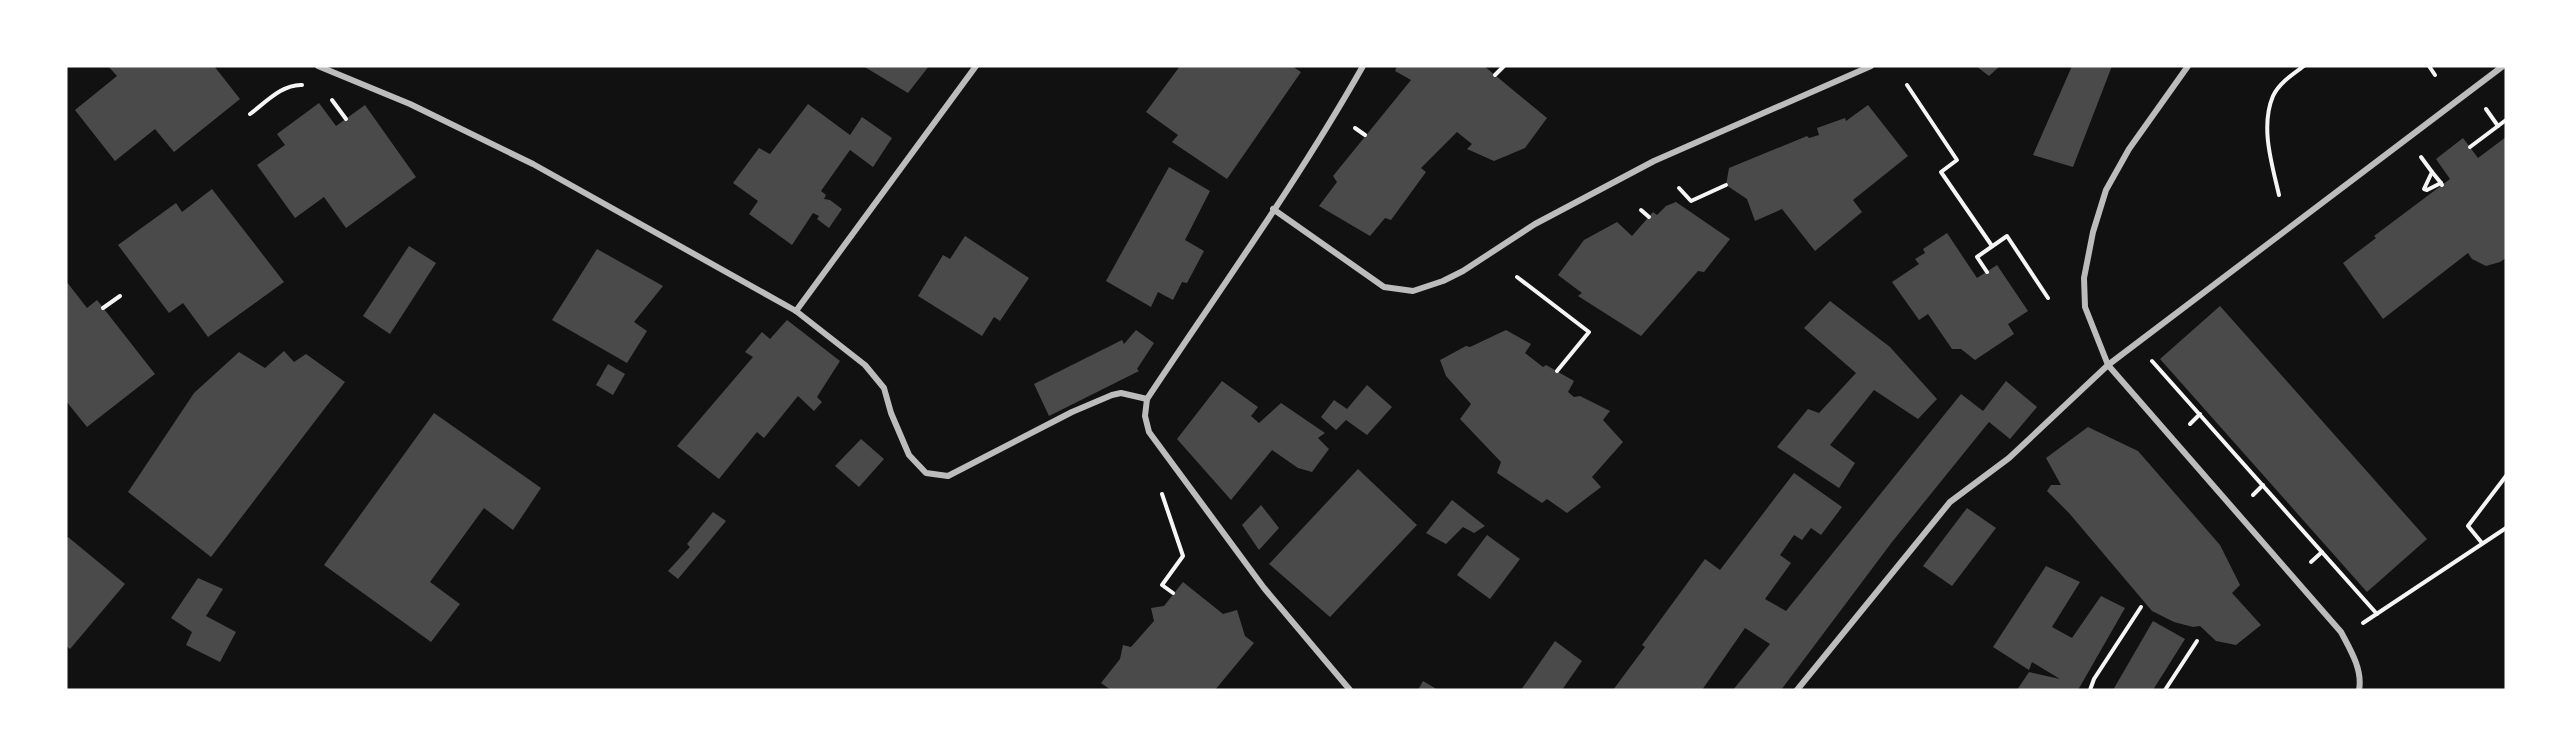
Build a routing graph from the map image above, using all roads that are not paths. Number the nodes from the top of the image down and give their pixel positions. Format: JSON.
{"nodes":[{"id":1,"x":318,"y":66,"type":"edge"},
{"id":2,"x":976,"y":66,"type":"edge"},
{"id":3,"x":1363,"y":66,"type":"edge"},
{"id":4,"x":1871,"y":66,"type":"edge"},
{"id":5,"x":2188,"y":66,"type":"edge"},
{"id":6,"x":2503,"y":66,"type":"edge"},
{"id":7,"x":1273,"y":209,"type":"junction"},
{"id":8,"x":796,"y":311,"type":"junction"},
{"id":9,"x":2108,"y":365,"type":"junction"},
{"id":10,"x":1147,"y":399,"type":"junction"},
{"id":11,"x":1350,"y":690,"type":"edge"},
{"id":12,"x":1797,"y":690,"type":"edge"},
{"id":13,"x":2359,"y":690,"type":"edge"}],
"edges":[{"from":1,"to":8,"type":"street"},
{"from":2,"to":8,"type":"street"},
{"from":3,"to":7,"type":"street"},
{"from":4,"to":7,"type":"street"},
{"from":5,"to":9,"type":"street"},
{"from":6,"to":9,"type":"street"},
{"from":7,"to":10,"type":"street"},
{"from":8,"to":10,"type":"street"},
{"from":9,"to":12,"type":"street"},
{"from":9,"to":13,"type":"street"},
{"from":10,"to":11,"type":"street"}]}
